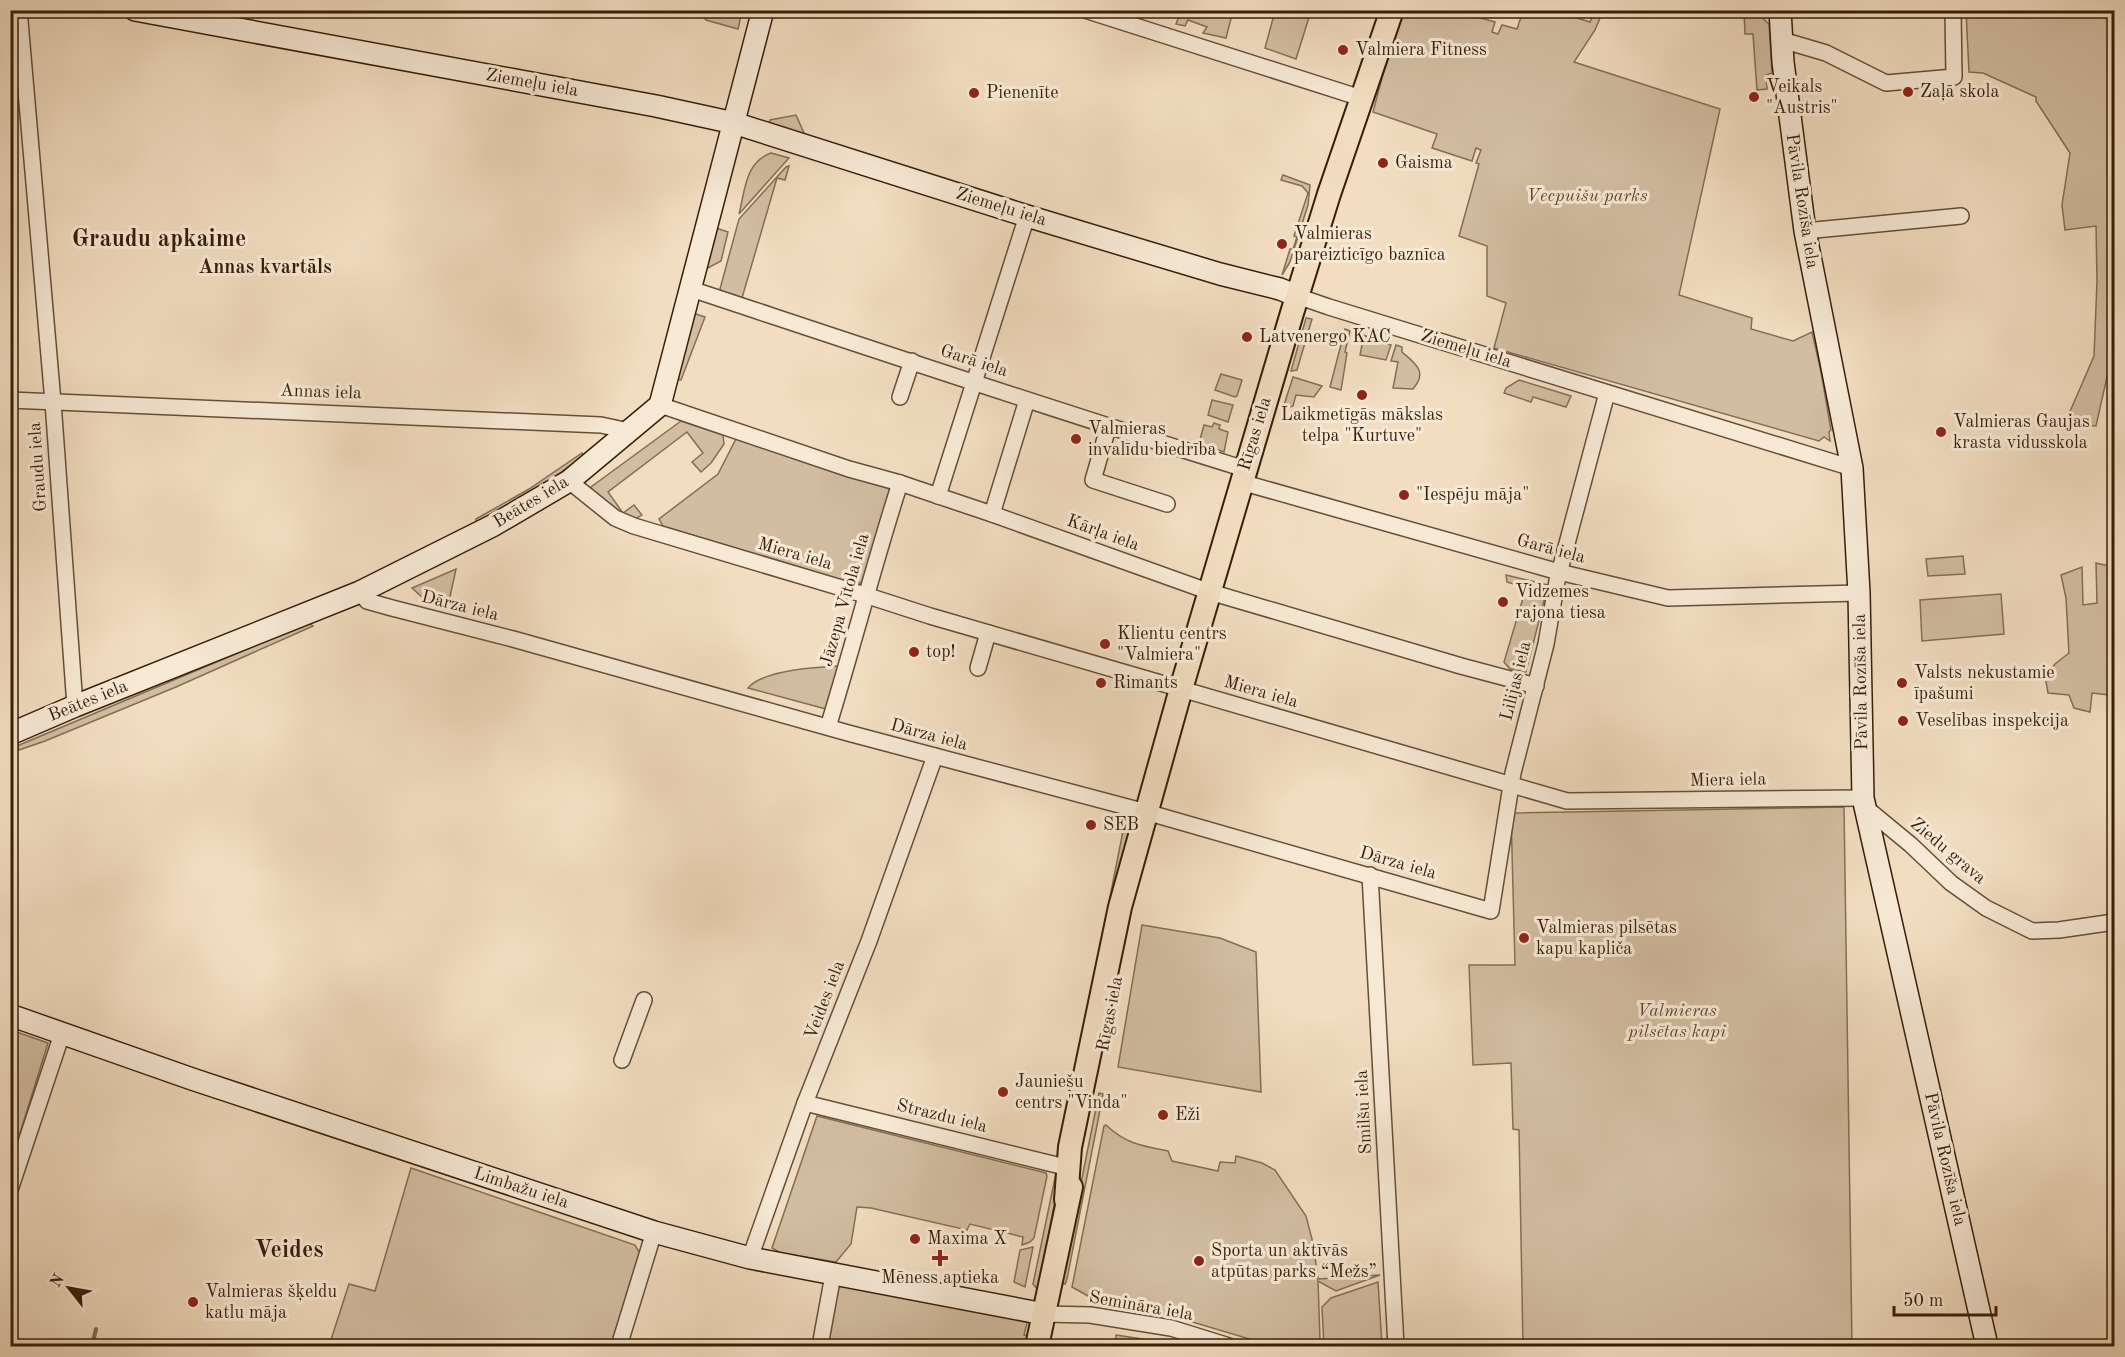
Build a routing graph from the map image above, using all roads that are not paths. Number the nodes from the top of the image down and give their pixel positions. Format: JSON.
{"nodes":[{"id":1,"x":19,"y":10,"type":"edge"},
{"id":2,"x":135,"y":10,"type":"edge"},
{"id":3,"x":763,"y":10,"type":"edge"},
{"id":4,"x":1085,"y":10,"type":"edge"},
{"id":5,"x":1392,"y":10,"type":"edge"},
{"id":6,"x":1780,"y":10,"type":"edge"},
{"id":7,"x":1953,"y":10,"type":"edge"},
{"id":8,"x":1791,"y":42,"type":"junction"},
{"id":9,"x":1361,"y":98,"type":"junction"},
{"id":10,"x":734,"y":123,"type":"junction"},
{"id":11,"x":1027,"y":216,"type":"junction"},
{"id":12,"x":1961,"y":216,"type":"dead end"},
{"id":13,"x":1805,"y":234,"type":"junction"},
{"id":14,"x":691,"y":289,"type":"junction"},
{"id":15,"x":1297,"y":296,"type":"junction"},
{"id":16,"x":912,"y":361,"type":"junction"},
{"id":17,"x":975,"y":382,"type":"junction"},
{"id":18,"x":1608,"y":393,"type":"junction"},
{"id":19,"x":900,"y":397,"type":"dead end"},
{"id":20,"x":10,"y":400,"type":"edge"},
{"id":21,"x":1028,"y":400,"type":"junction"},
{"id":22,"x":53,"y":402,"type":"junction"},
{"id":23,"x":660,"y":405,"type":"junction"},
{"id":24,"x":1108,"y":428,"type":"junction"},
{"id":25,"x":629,"y":431,"type":"junction"},
{"id":26,"x":1852,"y":468,"type":"junction"},
{"id":27,"x":1243,"y":475,"type":"junction"},
{"id":28,"x":568,"y":481,"type":"junction"},
{"id":29,"x":900,"y":483,"type":"junction"},
{"id":30,"x":938,"y":496,"type":"junction"},
{"id":31,"x":1167,"y":504,"type":"dead end"},
{"id":32,"x":992,"y":514,"type":"junction"},
{"id":33,"x":1559,"y":572,"type":"junction"},
{"id":34,"x":360,"y":592,"type":"junction"},
{"id":35,"x":1210,"y":592,"type":"junction"},
{"id":36,"x":1859,"y":593,"type":"junction"},
{"id":37,"x":865,"y":595,"type":"junction"},
{"id":38,"x":988,"y":633,"type":"junction"},
{"id":39,"x":978,"y":668,"type":"dead end"},
{"id":40,"x":1536,"y":686,"type":"junction"},
{"id":41,"x":1181,"y":689,"type":"junction"},
{"id":42,"x":75,"y":706,"type":"junction"},
{"id":43,"x":828,"y":728,"type":"junction"},
{"id":44,"x":10,"y":734,"type":"edge"},
{"id":45,"x":935,"y":756,"type":"junction"},
{"id":46,"x":1511,"y":786,"type":"junction"},
{"id":47,"x":1864,"y":802,"type":"junction"},
{"id":48,"x":1146,"y":812,"type":"junction"},
{"id":49,"x":1133,"y":862,"type":"junction"},
{"id":50,"x":1370,"y":875,"type":"junction"},
{"id":51,"x":1491,"y":911,"type":"joint"},
{"id":52,"x":2115,"y":922,"type":"edge"},
{"id":53,"x":644,"y":1000,"type":"dead end"},
{"id":54,"x":10,"y":1016,"type":"edge"},
{"id":55,"x":62,"y":1034,"type":"junction"},
{"id":56,"x":622,"y":1060,"type":"dead end"},
{"id":57,"x":805,"y":1103,"type":"junction"},
{"id":58,"x":1069,"y":1168,"type":"junction"},
{"id":59,"x":10,"y":1190,"type":"edge"},
{"id":60,"x":1066,"y":1200,"type":"junction"},
{"id":61,"x":654,"y":1232,"type":"junction"},
{"id":62,"x":750,"y":1258,"type":"junction"},
{"id":63,"x":833,"y":1275,"type":"junction"},
{"id":64,"x":1044,"y":1314,"type":"junction"},
{"id":65,"x":619,"y":1347,"type":"edge"},
{"id":66,"x":820,"y":1347,"type":"edge"},
{"id":67,"x":1037,"y":1347,"type":"edge"},
{"id":68,"x":1229,"y":1347,"type":"edge"},
{"id":69,"x":1396,"y":1347,"type":"edge"},
{"id":70,"x":1987,"y":1347,"type":"edge"}],
"edges":[{"from":1,"to":22,"type":"street","name":"Graudu iela"},
{"from":2,"to":10,"type":"street","name":"Ziemeļu iela"},
{"from":3,"to":10,"type":"street"},
{"from":4,"to":9,"type":"street"},
{"from":5,"to":9,"type":"main road","name":"Rīgas iela"},
{"from":6,"to":8,"type":"street","name":"Pāvila Rozīša iela"},
{"from":7,"to":8,"type":"street"},
{"from":8,"to":13,"type":"street","name":"Pāvila Rozīša iela"},
{"from":9,"to":15,"type":"main road","name":"Rīgas iela"},
{"from":10,"to":11,"type":"street","name":"Ziemeļu iela"},
{"from":10,"to":14,"type":"street"},
{"from":11,"to":15,"type":"street","name":"Ziemeļu iela"},
{"from":11,"to":17,"type":"street"},
{"from":12,"to":13,"type":"street"},
{"from":13,"to":26,"type":"street","name":"Pāvila Rozīša iela"},
{"from":14,"to":16,"type":"street","name":"Garā iela"},
{"from":14,"to":23,"type":"street"},
{"from":15,"to":18,"type":"street","name":"Ziemeļu iela"},
{"from":15,"to":27,"type":"main road","name":"Rīgas iela"},
{"from":16,"to":17,"type":"street","name":"Garā iela"},
{"from":16,"to":19,"type":"street"},
{"from":17,"to":21,"type":"street","name":"Garā iela"},
{"from":17,"to":30,"type":"street"},
{"from":18,"to":26,"type":"street","name":"Ziemeļu iela"},
{"from":18,"to":33,"type":"street","name":"Lilijas iela"},
{"from":20,"to":22,"type":"street","name":"Annas iela"},
{"from":21,"to":24,"type":"street","name":"Garā iela"},
{"from":21,"to":32,"type":"street"},
{"from":22,"to":25,"type":"street","name":"Annas iela"},
{"from":22,"to":42,"type":"street","name":"Graudu iela"},
{"from":23,"to":25,"type":"street","name":"Beātes iela"},
{"from":23,"to":29,"type":"street","name":"Kārļa iela"},
{"from":24,"to":27,"type":"street","name":"Garā iela"},
{"from":24,"to":31,"type":"street"},
{"from":25,"to":28,"type":"street","name":"Beātes iela"},
{"from":26,"to":36,"type":"street","name":"Pāvila Rozīša iela"},
{"from":27,"to":33,"type":"street","name":"Garā iela"},
{"from":27,"to":35,"type":"main road","name":"Rīgas iela"},
{"from":28,"to":34,"type":"street","name":"Beātes iela"},
{"from":28,"to":37,"type":"street","name":"Miera iela"},
{"from":29,"to":30,"type":"street","name":"Kārļa iela"},
{"from":29,"to":37,"type":"street","name":"Jāzepa Vītola iela"},
{"from":30,"to":32,"type":"street","name":"Kārļa iela"},
{"from":32,"to":35,"type":"street","name":"Kārļa iela"},
{"from":33,"to":36,"type":"street","name":"Garā iela"},
{"from":33,"to":40,"type":"street","name":"Lilijas iela"},
{"from":34,"to":42,"type":"street","name":"Beātes iela"},
{"from":34,"to":43,"type":"street","name":"Dārza iela"},
{"from":35,"to":40,"type":"street","name":"Kārļa iela"},
{"from":35,"to":41,"type":"main road","name":"Rīgas iela"},
{"from":36,"to":47,"type":"street","name":"Pāvila Rozīša iela"},
{"from":37,"to":38,"type":"street","name":"Miera iela"},
{"from":37,"to":43,"type":"street","name":"Jāzepa Vītola iela"},
{"from":38,"to":39,"type":"street"},
{"from":38,"to":41,"type":"street","name":"Miera iela"},
{"from":40,"to":46,"type":"street","name":"Lilijas iela"},
{"from":41,"to":46,"type":"street","name":"Miera iela"},
{"from":41,"to":48,"type":"main road","name":"Rīgas iela"},
{"from":42,"to":44,"type":"street","name":"Beātes iela"},
{"from":43,"to":45,"type":"street","name":"Dārza iela"},
{"from":45,"to":48,"type":"street","name":"Dārza iela"},
{"from":45,"to":57,"type":"street","name":"Veides iela"},
{"from":46,"to":47,"type":"street","name":"Miera iela"},
{"from":46,"to":51,"type":"street","name":"Lilijas iela"},
{"from":47,"to":52,"type":"street","name":"Ziedu grava"},
{"from":47,"to":70,"type":"street","name":"Pāvila Rozīša iela"},
{"from":48,"to":49,"type":"main road","name":"Rīgas iela"},
{"from":48,"to":50,"type":"street","name":"Dārza iela"},
{"from":49,"to":58,"type":"main road","name":"Rīgas iela"},
{"from":49,"to":60,"type":"main road","name":"Rīgas iela"},
{"from":50,"to":51,"type":"street","name":"Dārza iela"},
{"from":50,"to":69,"type":"street","name":"Smilšu iela"},
{"from":53,"to":56,"type":"street"},
{"from":54,"to":55,"type":"street","name":"Limbažu iela"},
{"from":55,"to":59,"type":"street"},
{"from":55,"to":61,"type":"street","name":"Limbažu iela"},
{"from":57,"to":58,"type":"street","name":"Strazdu iela"},
{"from":57,"to":62,"type":"street","name":"Veides iela"},
{"from":58,"to":60,"type":"main road","name":"Rīgas iela"},
{"from":60,"to":64,"type":"main road","name":"Rīgas iela"},
{"from":61,"to":62,"type":"street","name":"Limbažu iela"},
{"from":61,"to":65,"type":"street"},
{"from":62,"to":63,"type":"street","name":"Limbažu iela"},
{"from":63,"to":64,"type":"street","name":"Limbažu iela"},
{"from":63,"to":66,"type":"street"},
{"from":64,"to":67,"type":"main road","name":"Rīgas iela"},
{"from":64,"to":68,"type":"street","name":"Semināra iela"}]}
